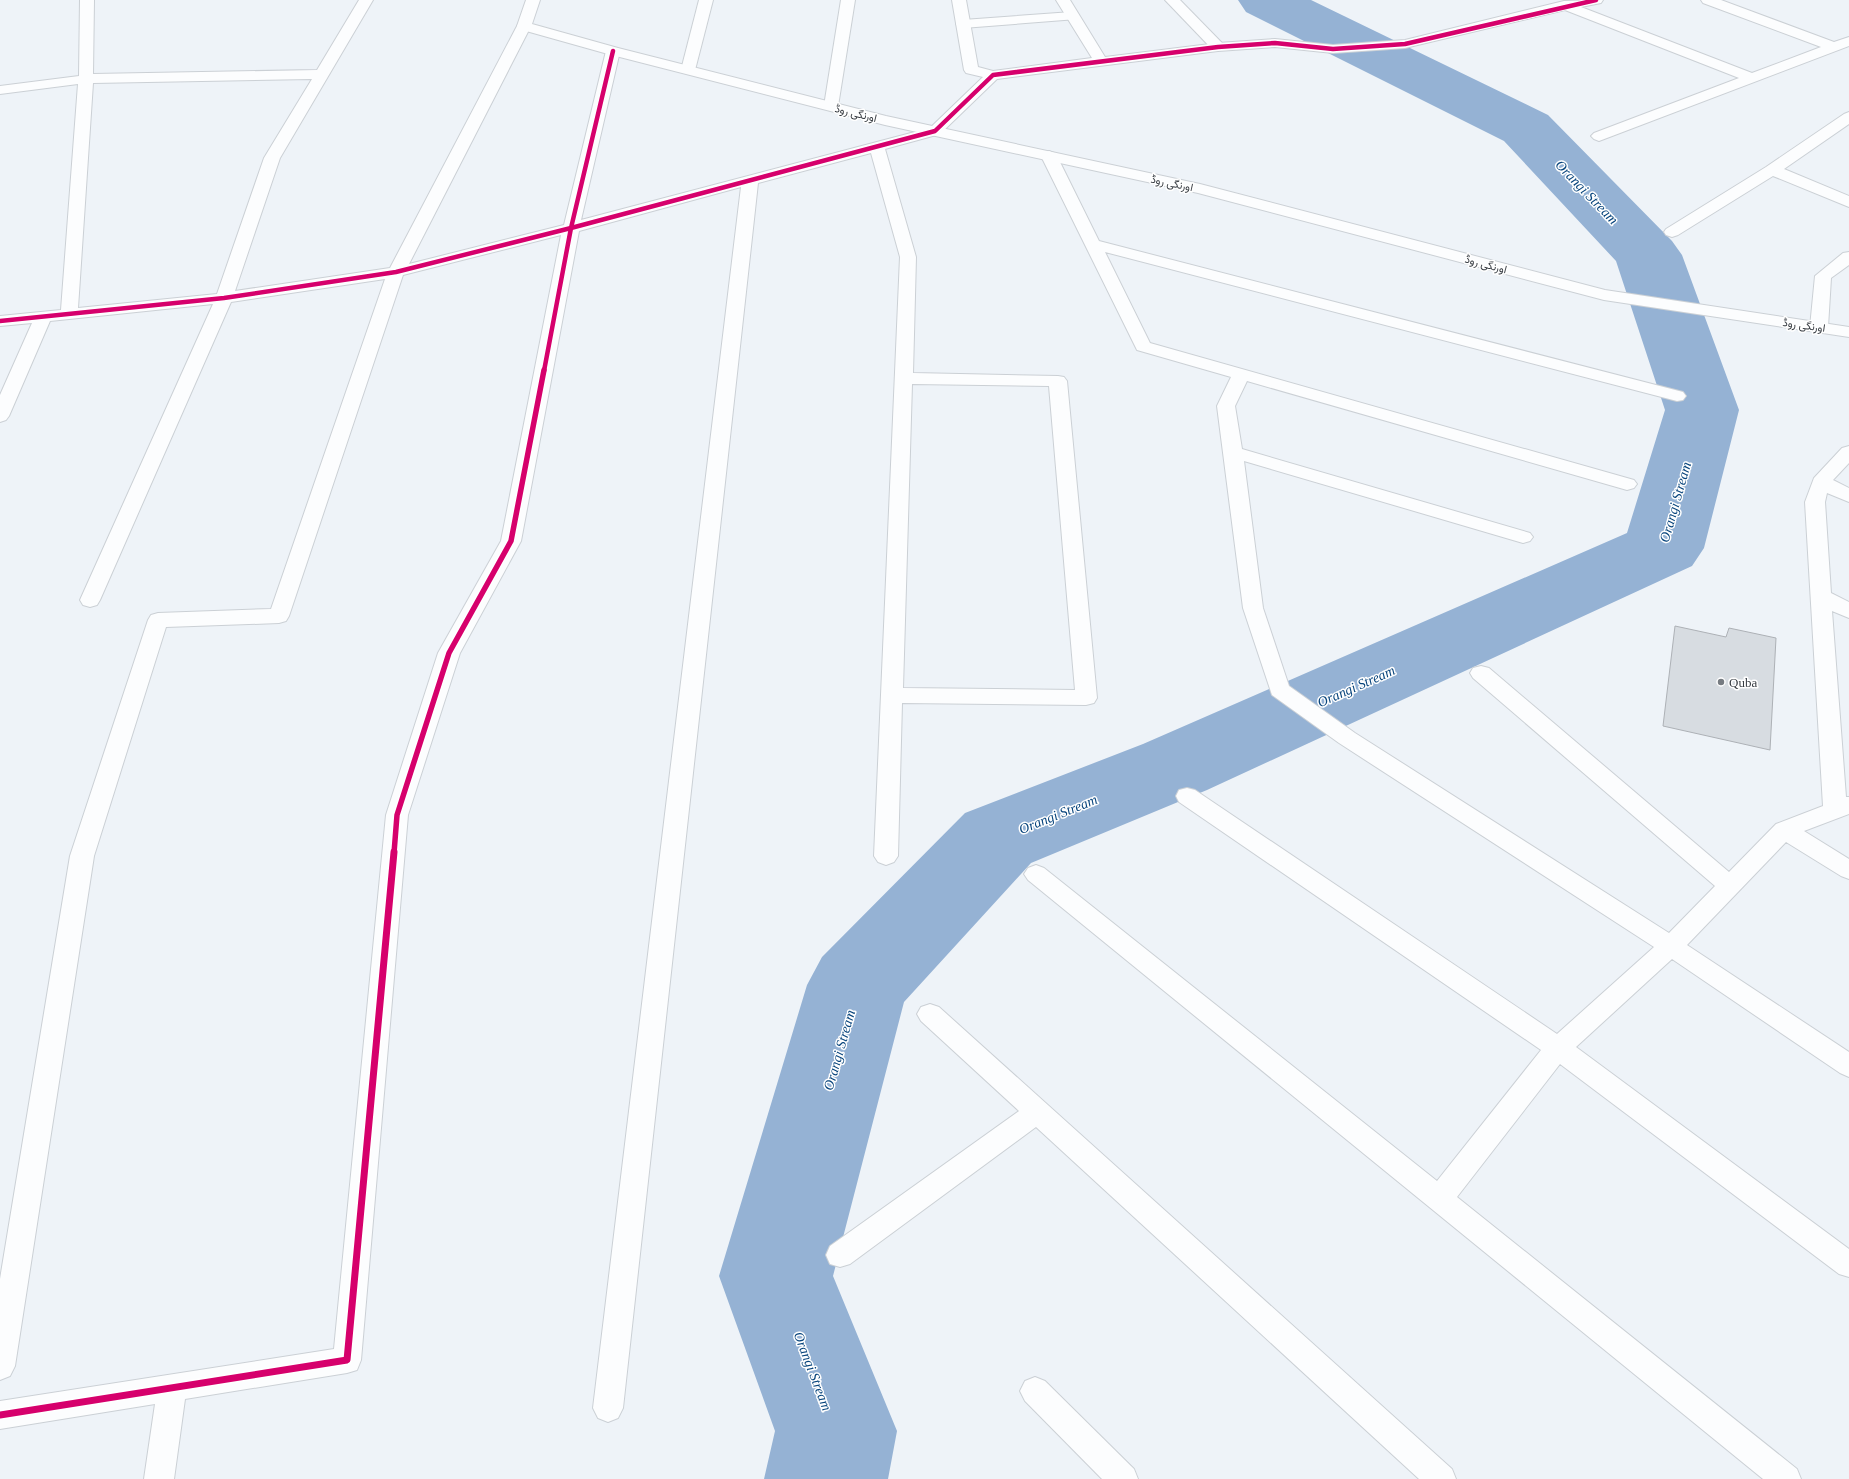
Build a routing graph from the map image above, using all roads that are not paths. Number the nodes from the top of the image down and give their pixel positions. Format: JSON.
{"nodes":[{"id":1,"x":87,"y":0,"type":"edge"},
{"id":2,"x":366,"y":0,"type":"edge"},
{"id":3,"x":533,"y":0,"type":"edge"},
{"id":4,"x":706,"y":0,"type":"edge"},
{"id":5,"x":848,"y":0,"type":"edge"},
{"id":6,"x":959,"y":0,"type":"edge"},
{"id":7,"x":1063,"y":0,"type":"edge"},
{"id":8,"x":1172,"y":0,"type":"edge"},
{"id":9,"x":1552,"y":0,"type":"edge"},
{"id":10,"x":1596,"y":0,"type":"edge"},
{"id":11,"x":1708,"y":0,"type":"edge"},
{"id":12,"x":1566,"y":6,"type":"junction"},
{"id":13,"x":1072,"y":16,"type":"junction"},
{"id":14,"x":964,"y":24,"type":"junction"},
{"id":15,"x":524,"y":26,"type":"junction"},
{"id":16,"x":1849,"y":41,"type":"edge"},
{"id":17,"x":1218,"y":47,"type":"junction"},
{"id":18,"x":1834,"y":47,"type":"junction"},
{"id":19,"x":614,"y":51,"type":"junction"},
{"id":20,"x":1101,"y":62,"type":"junction"},
{"id":21,"x":688,"y":70,"type":"junction"},
{"id":22,"x":322,"y":74,"type":"junction"},
{"id":23,"x":993,"y":75,"type":"junction"},
{"id":24,"x":1752,"y":78,"type":"junction"},
{"id":25,"x":86,"y":79,"type":"junction"},
{"id":26,"x":0,"y":90,"type":"edge"},
{"id":27,"x":830,"y":106,"type":"junction"},
{"id":28,"x":1849,"y":117,"type":"edge"},
{"id":29,"x":935,"y":131,"type":"junction"},
{"id":30,"x":1599,"y":136,"type":"dead end"},
{"id":31,"x":878,"y":146,"type":"junction"},
{"id":32,"x":1049,"y":156,"type":"junction"},
{"id":33,"x":1772,"y":170,"type":"junction"},
{"id":34,"x":750,"y":180,"type":"junction"},
{"id":35,"x":1849,"y":202,"type":"edge"},
{"id":36,"x":571,"y":228,"type":"junction"},
{"id":37,"x":1672,"y":232,"type":"dead end"},
{"id":38,"x":1092,"y":244,"type":"junction"},
{"id":39,"x":1849,"y":257,"type":"edge"},
{"id":40,"x":396,"y":272,"type":"junction"},
{"id":41,"x":224,"y":298,"type":"junction"},
{"id":42,"x":69,"y":314,"type":"junction"},
{"id":43,"x":43,"y":317,"type":"junction"},
{"id":44,"x":0,"y":321,"type":"edge"},
{"id":45,"x":1819,"y":327,"type":"junction"},
{"id":46,"x":1849,"y":332,"type":"edge"},
{"id":47,"x":1241,"y":374,"type":"junction"},
{"id":48,"x":903,"y":378,"type":"junction"},
{"id":49,"x":1677,"y":396,"type":"dead end"},
{"id":50,"x":0,"y":416,"type":"edge"},
{"id":51,"x":1233,"y":452,"type":"junction"},
{"id":52,"x":1849,"y":452,"type":"edge"},
{"id":53,"x":1821,"y":482,"type":"junction"},
{"id":54,"x":1627,"y":484,"type":"dead end"},
{"id":55,"x":1849,"y":496,"type":"edge"},
{"id":56,"x":1523,"y":537,"type":"dead end"},
{"id":57,"x":1822,"y":597,"type":"junction"},
{"id":58,"x":90,"y":600,"type":"dead end"},
{"id":59,"x":1849,"y":611,"type":"edge"},
{"id":60,"x":1481,"y":673,"type":"dead end"},
{"id":61,"x":892,"y":695,"type":"junction"},
{"id":62,"x":1187,"y":796,"type":"dead end"},
{"id":63,"x":1842,"y":807,"type":"edge"},
{"id":64,"x":1784,"y":830,"type":"junction"},
{"id":65,"x":886,"y":856,"type":"dead end"},
{"id":66,"x":1849,"y":870,"type":"edge"},
{"id":67,"x":1036,"y":874,"type":"dead end"},
{"id":68,"x":1730,"y":886,"type":"junction"},
{"id":69,"x":1671,"y":946,"type":"junction"},
{"id":70,"x":930,"y":1014,"type":"dead end"},
{"id":71,"x":1558,"y":1048,"type":"junction"},
{"id":72,"x":1849,"y":1066,"type":"edge"},
{"id":73,"x":1037,"y":1112,"type":"junction"},
{"id":74,"x":1439,"y":1199,"type":"junction"},
{"id":75,"x":840,"y":1255,"type":"dead end"},
{"id":76,"x":1849,"y":1265,"type":"edge"},
{"id":77,"x":0,"y":1366,"type":"edge"},
{"id":78,"x":172,"y":1388,"type":"junction"},
{"id":79,"x":1035,"y":1391,"type":"dead end"},
{"id":80,"x":608,"y":1408,"type":"dead end"},
{"id":81,"x":0,"y":1415,"type":"edge"},
{"id":82,"x":159,"y":1479,"type":"edge"},
{"id":83,"x":1123,"y":1479,"type":"edge"},
{"id":84,"x":1442,"y":1479,"type":"edge"},
{"id":85,"x":1786,"y":1479,"type":"edge"}],
"edges":[{"from":1,"to":25,"type":"street"},
{"from":2,"to":22,"type":"street"},
{"from":3,"to":15,"type":"street"},
{"from":4,"to":21,"type":"street"},
{"from":5,"to":27,"type":"street"},
{"from":6,"to":14,"type":"street"},
{"from":7,"to":13,"type":"street"},
{"from":8,"to":17,"type":"street"},
{"from":9,"to":12,"type":"street"},
{"from":10,"to":12,"type":"street"},
{"from":11,"to":18,"type":"street"},
{"from":12,"to":17,"type":"street"},
{"from":12,"to":24,"type":"street"},
{"from":13,"to":14,"type":"street"},
{"from":13,"to":20,"type":"street"},
{"from":14,"to":23,"type":"street"},
{"from":15,"to":19,"type":"street","name":"اورنگی روڈ"},
{"from":15,"to":40,"type":"street"},
{"from":16,"to":18,"type":"street"},
{"from":17,"to":20,"type":"street"},
{"from":18,"to":24,"type":"street"},
{"from":19,"to":21,"type":"street","name":"اورنگی روڈ"},
{"from":19,"to":36,"type":"street"},
{"from":20,"to":23,"type":"street"},
{"from":21,"to":27,"type":"street","name":"اورنگی روڈ"},
{"from":22,"to":25,"type":"street"},
{"from":22,"to":41,"type":"street"},
{"from":23,"to":29,"type":"street"},
{"from":24,"to":30,"type":"street"},
{"from":25,"to":26,"type":"street"},
{"from":25,"to":42,"type":"street"},
{"from":27,"to":29,"type":"street","name":"اورنگی روڈ"},
{"from":28,"to":33,"type":"street"},
{"from":29,"to":31,"type":"street"},
{"from":29,"to":32,"type":"street","name":"اورنگی روڈ"},
{"from":31,"to":34,"type":"street"},
{"from":31,"to":48,"type":"street"},
{"from":32,"to":38,"type":"street"},
{"from":32,"to":45,"type":"street","name":"اورنگی روڈ"},
{"from":33,"to":35,"type":"street"},
{"from":33,"to":37,"type":"street"},
{"from":34,"to":36,"type":"street"},
{"from":34,"to":80,"type":"street"},
{"from":36,"to":40,"type":"street"},
{"from":36,"to":78,"type":"street"},
{"from":38,"to":47,"type":"street"},
{"from":38,"to":49,"type":"street"},
{"from":39,"to":45,"type":"street"},
{"from":40,"to":41,"type":"street"},
{"from":40,"to":77,"type":"street"},
{"from":41,"to":42,"type":"street"},
{"from":41,"to":58,"type":"street"},
{"from":42,"to":43,"type":"street"},
{"from":43,"to":44,"type":"street"},
{"from":43,"to":50,"type":"street"},
{"from":45,"to":46,"type":"street","name":"اورنگی روڈ"},
{"from":47,"to":51,"type":"street"},
{"from":47,"to":54,"type":"street"},
{"from":48,"to":61,"type":"street"},
{"from":48,"to":61,"type":"street"},
{"from":51,"to":56,"type":"street"},
{"from":51,"to":69,"type":"street"},
{"from":52,"to":53,"type":"street"},
{"from":53,"to":55,"type":"street"},
{"from":53,"to":57,"type":"street"},
{"from":57,"to":59,"type":"street"},
{"from":57,"to":63,"type":"street"},
{"from":60,"to":68,"type":"street"},
{"from":61,"to":65,"type":"street"},
{"from":62,"to":71,"type":"street"},
{"from":63,"to":64,"type":"street"},
{"from":64,"to":66,"type":"street"},
{"from":64,"to":68,"type":"street"},
{"from":67,"to":74,"type":"street"},
{"from":68,"to":69,"type":"street"},
{"from":69,"to":71,"type":"street"},
{"from":69,"to":72,"type":"street"},
{"from":70,"to":73,"type":"street"},
{"from":71,"to":74,"type":"street"},
{"from":71,"to":76,"type":"street"},
{"from":73,"to":75,"type":"street"},
{"from":73,"to":84,"type":"street"},
{"from":74,"to":85,"type":"street"},
{"from":78,"to":81,"type":"street"},
{"from":78,"to":82,"type":"street"},
{"from":79,"to":83,"type":"street"}]}
